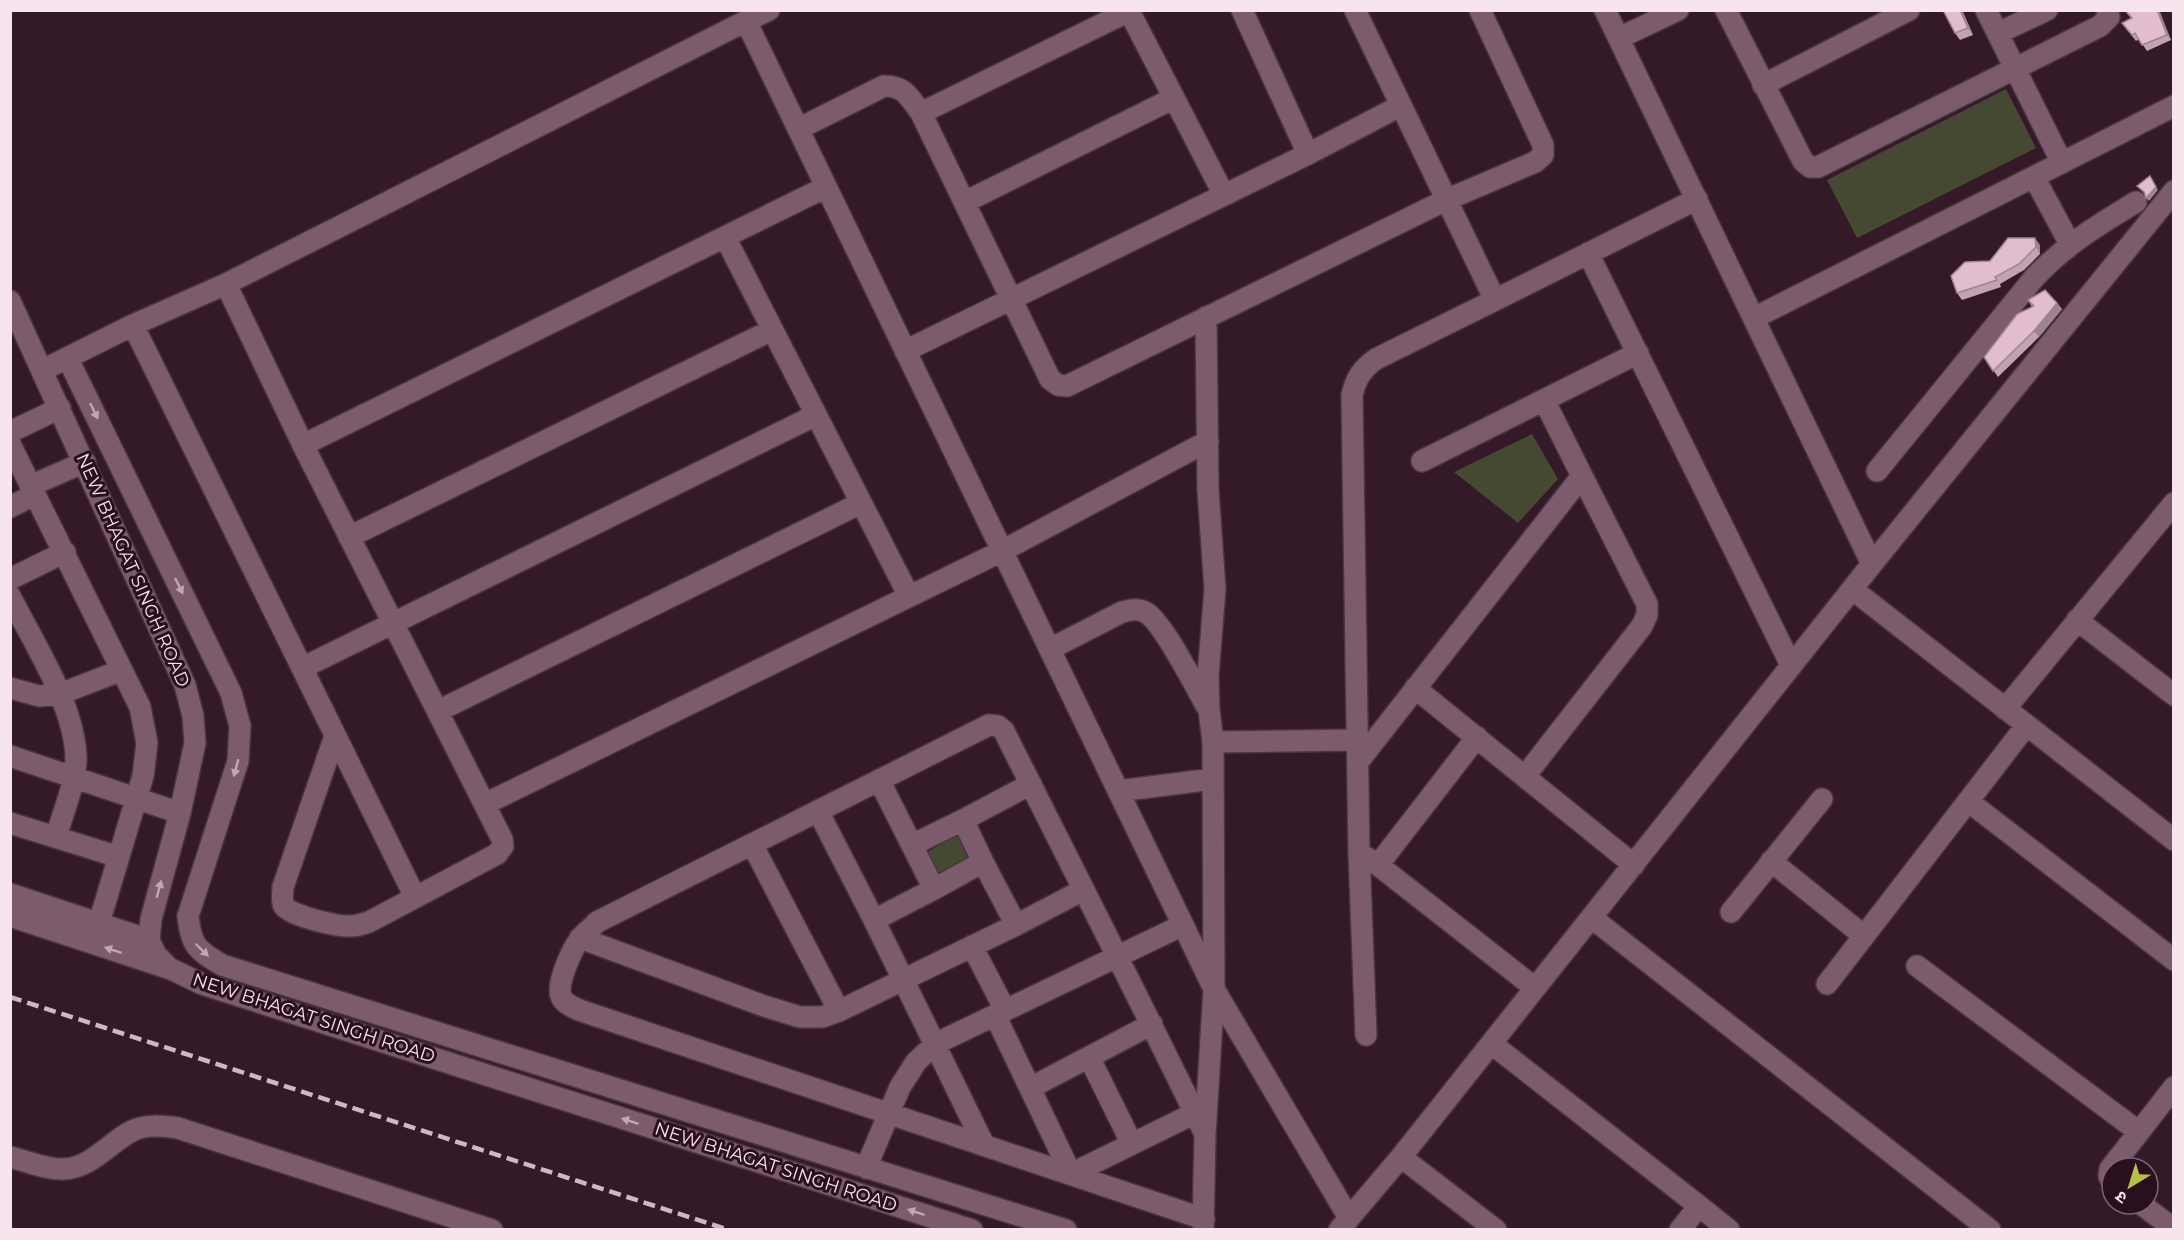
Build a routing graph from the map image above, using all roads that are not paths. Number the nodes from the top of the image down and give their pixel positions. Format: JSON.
{"nodes":[{"id":1,"x":769,"y":10,"type":"edge"},
{"id":2,"x":1242,"y":10,"type":"edge"},
{"id":3,"x":1355,"y":10,"type":"edge"},
{"id":4,"x":1480,"y":10,"type":"edge"},
{"id":5,"x":1605,"y":10,"type":"edge"},
{"id":6,"x":1678,"y":10,"type":"edge"},
{"id":7,"x":1726,"y":10,"type":"edge"},
{"id":8,"x":1909,"y":10,"type":"edge"},
{"id":9,"x":1986,"y":10,"type":"edge"},
{"id":10,"x":2047,"y":10,"type":"edge"},
{"id":11,"x":2107,"y":10,"type":"edge"},
{"id":12,"x":1130,"y":11,"type":"edge"},
{"id":13,"x":746,"y":21,"type":"junction"},
{"id":14,"x":1998,"y":33,"type":"junction"},
{"id":15,"x":1618,"y":38,"type":"junction"},
{"id":16,"x":2016,"y":69,"type":"junction"},
{"id":17,"x":1763,"y":85,"type":"junction"},
{"id":18,"x":1174,"y":98,"type":"junction"},
{"id":19,"x":1400,"y":106,"type":"junction"},
{"id":20,"x":2174,"y":106,"type":"edge"},
{"id":21,"x":921,"y":113,"type":"junction"},
{"id":22,"x":798,"y":129,"type":"junction"},
{"id":23,"x":1308,"y":154,"type":"junction"},
{"id":24,"x":2062,"y":163,"type":"junction"},
{"id":25,"x":2034,"y":177,"type":"junction"},
{"id":26,"x":826,"y":187,"type":"junction"},
{"id":27,"x":2174,"y":191,"type":"edge"},
{"id":28,"x":1224,"y":195,"type":"junction"},
{"id":29,"x":1697,"y":199,"type":"junction"},
{"id":30,"x":1446,"y":200,"type":"junction"},
{"id":31,"x":965,"y":202,"type":"junction"},
{"id":32,"x":2136,"y":202,"type":"dead end"},
{"id":33,"x":725,"y":237,"type":"junction"},
{"id":34,"x":2070,"y":244,"type":"junction"},
{"id":35,"x":1588,"y":253,"type":"junction"},
{"id":36,"x":226,"y":284,"type":"junction"},
{"id":37,"x":1013,"y":299,"type":"junction"},
{"id":38,"x":1495,"y":300,"type":"junction"},
{"id":39,"x":10,"y":301,"type":"edge"},
{"id":40,"x":1206,"y":317,"type":"junction"},
{"id":41,"x":1754,"y":318,"type":"junction"},
{"id":42,"x":133,"y":325,"type":"junction"},
{"id":43,"x":772,"y":330,"type":"junction"},
{"id":44,"x":905,"y":351,"type":"junction"},
{"id":45,"x":1638,"y":353,"type":"junction"},
{"id":46,"x":68,"y":359,"type":"junction"},
{"id":47,"x":44,"y":370,"type":"junction"},
{"id":48,"x":1544,"y":400,"type":"junction"},
{"id":49,"x":60,"y":408,"type":"junction"},
{"id":50,"x":816,"y":415,"type":"junction"},
{"id":51,"x":10,"y":432,"type":"edge"},
{"id":52,"x":1208,"y":441,"type":"junction"},
{"id":53,"x":10,"y":444,"type":"edge"},
{"id":54,"x":303,"y":445,"type":"junction"},
{"id":55,"x":1422,"y":461,"type":"dead end"},
{"id":56,"x":85,"y":462,"type":"junction"},
{"id":57,"x":1877,"y":471,"type":"dead end"},
{"id":58,"x":1582,"y":476,"type":"junction"},
{"id":59,"x":32,"y":490,"type":"junction"},
{"id":60,"x":861,"y":503,"type":"junction"},
{"id":61,"x":2174,"y":503,"type":"edge"},
{"id":62,"x":10,"y":507,"type":"edge"},
{"id":63,"x":350,"y":537,"type":"junction"},
{"id":64,"x":1002,"y":551,"type":"junction"},
{"id":65,"x":65,"y":552,"type":"junction"},
{"id":66,"x":1872,"y":564,"type":"junction"},
{"id":67,"x":10,"y":579,"type":"edge"},
{"id":68,"x":1852,"y":589,"type":"junction"},
{"id":69,"x":10,"y":596,"type":"edge"},
{"id":70,"x":909,"y":596,"type":"junction"},
{"id":71,"x":2077,"y":620,"type":"junction"},
{"id":72,"x":393,"y":623,"type":"junction"},
{"id":73,"x":1050,"y":649,"type":"junction"},
{"id":74,"x":1791,"y":665,"type":"junction"},
{"id":75,"x":302,"y":668,"type":"junction"},
{"id":76,"x":123,"y":670,"type":"junction"},
{"id":77,"x":10,"y":688,"type":"edge"},
{"id":78,"x":1415,"y":688,"type":"junction"},
{"id":79,"x":60,"y":694,"type":"junction"},
{"id":80,"x":2174,"y":695,"type":"edge"},
{"id":81,"x":2005,"y":709,"type":"junction"},
{"id":82,"x":1209,"y":710,"type":"junction"},
{"id":83,"x":438,"y":711,"type":"junction"},
{"id":84,"x":2026,"y":726,"type":"junction"},
{"id":85,"x":336,"y":736,"type":"junction"},
{"id":86,"x":1477,"y":737,"type":"junction"},
{"id":87,"x":1358,"y":740,"type":"junction"},
{"id":88,"x":1213,"y":742,"type":"junction"},
{"id":89,"x":10,"y":756,"type":"edge"},
{"id":90,"x":1358,"y":762,"type":"junction"},
{"id":91,"x":73,"y":776,"type":"junction"},
{"id":92,"x":1525,"y":776,"type":"junction"},
{"id":93,"x":1213,"y":779,"type":"junction"},
{"id":94,"x":879,"y":780,"type":"junction"},
{"id":95,"x":1031,"y":784,"type":"junction"},
{"id":96,"x":1118,"y":791,"type":"junction"},
{"id":97,"x":136,"y":798,"type":"junction"},
{"id":98,"x":1822,"y":800,"type":"dead end"},
{"id":99,"x":1968,"y":801,"type":"junction"},
{"id":100,"x":485,"y":804,"type":"junction"},
{"id":101,"x":818,"y":811,"type":"junction"},
{"id":102,"x":180,"y":813,"type":"junction"},
{"id":103,"x":963,"y":820,"type":"junction"},
{"id":104,"x":10,"y":823,"type":"edge"},
{"id":105,"x":56,"y":837,"type":"junction"},
{"id":106,"x":2174,"y":840,"type":"edge"},
{"id":107,"x":752,"y":844,"type":"junction"},
{"id":108,"x":912,"y":845,"type":"junction"},
{"id":109,"x":1359,"y":853,"type":"junction"},
{"id":110,"x":119,"y":857,"type":"junction"},
{"id":111,"x":1771,"y":861,"type":"junction"},
{"id":112,"x":983,"y":862,"type":"junction"},
{"id":113,"x":1378,"y":865,"type":"junction"},
{"id":114,"x":1634,"y":865,"type":"junction"},
{"id":115,"x":934,"y":889,"type":"junction"},
{"id":116,"x":1083,"y":890,"type":"junction"},
{"id":117,"x":10,"y":894,"type":"edge"},
{"id":118,"x":415,"y":897,"type":"junction"},
{"id":119,"x":1731,"y":912,"type":"dead end"},
{"id":120,"x":10,"y":916,"type":"edge"},
{"id":121,"x":1592,"y":918,"type":"junction"},
{"id":122,"x":874,"y":920,"type":"junction"},
{"id":123,"x":99,"y":923,"type":"junction"},
{"id":124,"x":1016,"y":925,"type":"junction"},
{"id":125,"x":1183,"y":925,"type":"junction"},
{"id":126,"x":1864,"y":936,"type":"junction"},
{"id":127,"x":580,"y":938,"type":"junction"},
{"id":128,"x":149,"y":940,"type":"junction"},
{"id":129,"x":972,"y":946,"type":"junction"},
{"id":130,"x":1118,"y":956,"type":"junction"},
{"id":131,"x":2174,"y":960,"type":"edge"},
{"id":132,"x":1917,"y":966,"type":"dead end"},
{"id":133,"x":169,"y":968,"type":"junction"},
{"id":134,"x":903,"y":980,"type":"junction"},
{"id":135,"x":1827,"y":984,"type":"dead end"},
{"id":136,"x":1535,"y":988,"type":"junction"},
{"id":137,"x":1214,"y":989,"type":"junction"},
{"id":138,"x":839,"y":1011,"type":"junction"},
{"id":139,"x":1000,"y":1012,"type":"junction"},
{"id":140,"x":1152,"y":1024,"type":"junction"},
{"id":141,"x":1366,"y":1035,"type":"dead end"},
{"id":142,"x":935,"y":1044,"type":"junction"},
{"id":143,"x":1492,"y":1044,"type":"junction"},
{"id":144,"x":1089,"y":1057,"type":"junction"},
{"id":145,"x":2174,"y":1087,"type":"edge"},
{"id":146,"x":1030,"y":1088,"type":"junction"},
{"id":147,"x":890,"y":1113,"type":"junction"},
{"id":148,"x":1195,"y":1113,"type":"junction"},
{"id":149,"x":2139,"y":1132,"type":"junction"},
{"id":150,"x":1205,"y":1135,"type":"junction"},
{"id":151,"x":1132,"y":1144,"type":"junction"},
{"id":152,"x":984,"y":1145,"type":"junction"},
{"id":153,"x":10,"y":1156,"type":"edge"},
{"id":154,"x":2120,"y":1156,"type":"edge"},
{"id":155,"x":1401,"y":1157,"type":"junction"},
{"id":156,"x":866,"y":1168,"type":"junction"},
{"id":157,"x":1071,"y":1174,"type":"junction"},
{"id":158,"x":1699,"y":1206,"type":"junction"},
{"id":159,"x":2157,"y":1216,"type":"edge"},
{"id":160,"x":1204,"y":1224,"type":"edge"},
{"id":161,"x":1344,"y":1224,"type":"edge"},
{"id":162,"x":2174,"y":1229,"type":"edge"},
{"id":163,"x":492,"y":1230,"type":"edge"},
{"id":164,"x":972,"y":1230,"type":"edge"},
{"id":165,"x":1065,"y":1230,"type":"edge"},
{"id":166,"x":1496,"y":1230,"type":"edge"},
{"id":167,"x":1680,"y":1230,"type":"edge"},
{"id":168,"x":1729,"y":1230,"type":"edge"},
{"id":169,"x":1990,"y":1230,"type":"edge"}],
"edges":[{"from":1,"to":13,"type":"street"},
{"from":2,"to":23,"type":"street"},
{"from":3,"to":19,"type":"street"},
{"from":4,"to":30,"type":"street"},
{"from":5,"to":15,"type":"street"},
{"from":6,"to":15,"type":"street"},
{"from":7,"to":17,"type":"street"},
{"from":8,"to":17,"type":"street"},
{"from":9,"to":14,"type":"street"},
{"from":10,"to":14,"type":"street"},
{"from":11,"to":16,"type":"street"},
{"from":12,"to":18,"type":"street"},
{"from":12,"to":21,"type":"street"},
{"from":13,"to":22,"type":"street"},
{"from":13,"to":36,"type":"street"},
{"from":14,"to":16,"type":"street"},
{"from":15,"to":29,"type":"street"},
{"from":16,"to":17,"type":"street"},
{"from":16,"to":24,"type":"street"},
{"from":18,"to":28,"type":"street"},
{"from":18,"to":31,"type":"street"},
{"from":19,"to":23,"type":"street"},
{"from":19,"to":30,"type":"street"},
{"from":20,"to":24,"type":"street"},
{"from":21,"to":22,"type":"street"},
{"from":21,"to":31,"type":"street"},
{"from":22,"to":26,"type":"street"},
{"from":23,"to":28,"type":"street"},
{"from":24,"to":25,"type":"street"},
{"from":25,"to":34,"type":"street"},
{"from":25,"to":41,"type":"street"},
{"from":26,"to":33,"type":"street"},
{"from":26,"to":44,"type":"street"},
{"from":27,"to":66,"type":"street"},
{"from":28,"to":37,"type":"street"},
{"from":29,"to":35,"type":"street"},
{"from":29,"to":41,"type":"street"},
{"from":30,"to":38,"type":"street"},
{"from":30,"to":40,"type":"street"},
{"from":31,"to":37,"type":"street"},
{"from":32,"to":34,"type":"street"},
{"from":33,"to":43,"type":"street"},
{"from":33,"to":54,"type":"street"},
{"from":34,"to":57,"type":"street"},
{"from":35,"to":38,"type":"street"},
{"from":35,"to":45,"type":"street"},
{"from":36,"to":42,"type":"street"},
{"from":36,"to":54,"type":"street"},
{"from":37,"to":40,"type":"street"},
{"from":37,"to":44,"type":"street"},
{"from":38,"to":87,"type":"street"},
{"from":39,"to":47,"type":"street","name":"NEW BHAGAT SINGH ROAD"},
{"from":40,"to":52,"type":"street"},
{"from":41,"to":66,"type":"street"},
{"from":42,"to":46,"type":"street"},
{"from":42,"to":75,"type":"street"},
{"from":43,"to":50,"type":"street"},
{"from":43,"to":63,"type":"street"},
{"from":44,"to":64,"type":"street"},
{"from":45,"to":48,"type":"street"},
{"from":45,"to":74,"type":"street"},
{"from":46,"to":47,"type":"street"},
{"from":46,"to":156,"type":"street","name":"NEW BHAGAT SINGH ROAD","one_way":true},
{"from":47,"to":49,"type":"street","name":"NEW BHAGAT SINGH ROAD"},
{"from":48,"to":55,"type":"street"},
{"from":48,"to":58,"type":"street"},
{"from":49,"to":51,"type":"street"},
{"from":49,"to":56,"type":"street","name":"NEW BHAGAT SINGH ROAD"},
{"from":50,"to":60,"type":"street"},
{"from":50,"to":72,"type":"street"},
{"from":52,"to":64,"type":"street"},
{"from":52,"to":82,"type":"street"},
{"from":53,"to":59,"type":"street"},
{"from":54,"to":63,"type":"street"},
{"from":56,"to":59,"type":"street"},
{"from":56,"to":102,"type":"street","name":"NEW BHAGAT SINGH ROAD"},
{"from":58,"to":78,"type":"street"},
{"from":58,"to":92,"type":"street"},
{"from":59,"to":62,"type":"street"},
{"from":59,"to":65,"type":"street"},
{"from":60,"to":70,"type":"street"},
{"from":60,"to":83,"type":"street"},
{"from":61,"to":71,"type":"street"},
{"from":63,"to":72,"type":"street"},
{"from":64,"to":70,"type":"street"},
{"from":64,"to":73,"type":"street"},
{"from":65,"to":67,"type":"street"},
{"from":65,"to":76,"type":"street"},
{"from":66,"to":68,"type":"street"},
{"from":68,"to":74,"type":"street"},
{"from":68,"to":81,"type":"street"},
{"from":69,"to":79,"type":"street"},
{"from":70,"to":100,"type":"street"},
{"from":71,"to":80,"type":"street"},
{"from":71,"to":81,"type":"street"},
{"from":72,"to":75,"type":"street"},
{"from":72,"to":83,"type":"street"},
{"from":73,"to":82,"type":"street"},
{"from":73,"to":96,"type":"street"},
{"from":74,"to":114,"type":"street"},
{"from":75,"to":85,"type":"street"},
{"from":76,"to":79,"type":"street"},
{"from":76,"to":97,"type":"street"},
{"from":77,"to":79,"type":"street"},
{"from":78,"to":86,"type":"street"},
{"from":78,"to":90,"type":"street"},
{"from":79,"to":91,"type":"street"},
{"from":81,"to":84,"type":"street"},
{"from":82,"to":88,"type":"street"},
{"from":83,"to":100,"type":"street"},
{"from":84,"to":99,"type":"street"},
{"from":84,"to":106,"type":"street"},
{"from":85,"to":118,"type":"street"},
{"from":85,"to":118,"type":"street"},
{"from":86,"to":92,"type":"street"},
{"from":86,"to":113,"type":"street"},
{"from":87,"to":88,"type":"street"},
{"from":87,"to":90,"type":"street"},
{"from":88,"to":93,"type":"street"},
{"from":89,"to":91,"type":"street"},
{"from":90,"to":109,"type":"street"},
{"from":91,"to":97,"type":"street"},
{"from":91,"to":105,"type":"street"},
{"from":92,"to":114,"type":"street"},
{"from":93,"to":96,"type":"street"},
{"from":93,"to":137,"type":"street"},
{"from":94,"to":95,"type":"street"},
{"from":94,"to":101,"type":"street"},
{"from":94,"to":108,"type":"street"},
{"from":95,"to":103,"type":"street"},
{"from":95,"to":116,"type":"street"},
{"from":96,"to":125,"type":"street"},
{"from":97,"to":102,"type":"street"},
{"from":97,"to":110,"type":"street"},
{"from":98,"to":111,"type":"street"},
{"from":99,"to":126,"type":"street"},
{"from":99,"to":131,"type":"street"},
{"from":100,"to":118,"type":"street"},
{"from":101,"to":107,"type":"street"},
{"from":101,"to":122,"type":"street"},
{"from":128,"to":102,"type":"street","name":"NEW BHAGAT SINGH ROAD","one_way":true},
{"from":103,"to":108,"type":"street"},
{"from":103,"to":112,"type":"street"},
{"from":104,"to":105,"type":"street"},
{"from":105,"to":110,"type":"street"},
{"from":107,"to":127,"type":"street"},
{"from":107,"to":138,"type":"street"},
{"from":108,"to":115,"type":"street"},
{"from":109,"to":113,"type":"street"},
{"from":109,"to":141,"type":"street"},
{"from":110,"to":123,"type":"street"},
{"from":111,"to":119,"type":"street"},
{"from":111,"to":126,"type":"street"},
{"from":112,"to":115,"type":"street"},
{"from":112,"to":124,"type":"street"},
{"from":113,"to":136,"type":"street"},
{"from":114,"to":121,"type":"street"},
{"from":115,"to":122,"type":"street"},
{"from":116,"to":124,"type":"street"},
{"from":116,"to":130,"type":"street"},
{"from":117,"to":123,"type":"street"},
{"from":133,"to":120,"type":"street","one_way":true},
{"from":121,"to":136,"type":"street"},
{"from":121,"to":169,"type":"street"},
{"from":122,"to":134,"type":"street"},
{"from":123,"to":128,"type":"street"},
{"from":124,"to":129,"type":"street"},
{"from":125,"to":130,"type":"street"},
{"from":125,"to":137,"type":"street"},
{"from":126,"to":135,"type":"street"},
{"from":127,"to":138,"type":"street"},
{"from":127,"to":147,"type":"street"},
{"from":128,"to":133,"type":"street","name":"NEW BHAGAT SINGH ROAD"},
{"from":129,"to":134,"type":"street"},
{"from":129,"to":139,"type":"street"},
{"from":130,"to":139,"type":"street"},
{"from":130,"to":140,"type":"street"},
{"from":132,"to":149,"type":"street"},
{"from":164,"to":133,"type":"street","name":"NEW BHAGAT SINGH ROAD","one_way":true},
{"from":134,"to":138,"type":"street"},
{"from":134,"to":142,"type":"street"},
{"from":136,"to":143,"type":"street"},
{"from":137,"to":150,"type":"street"},
{"from":137,"to":161,"type":"street"},
{"from":139,"to":142,"type":"street"},
{"from":139,"to":146,"type":"street"},
{"from":140,"to":144,"type":"street"},
{"from":140,"to":148,"type":"street"},
{"from":142,"to":147,"type":"street"},
{"from":142,"to":152,"type":"street"},
{"from":143,"to":155,"type":"street"},
{"from":143,"to":158,"type":"street"},
{"from":144,"to":146,"type":"street"},
{"from":144,"to":151,"type":"street"},
{"from":145,"to":149,"type":"street"},
{"from":146,"to":157,"type":"street"},
{"from":147,"to":152,"type":"street"},
{"from":147,"to":156,"type":"street"},
{"from":148,"to":150,"type":"street"},
{"from":148,"to":151,"type":"street"},
{"from":149,"to":154,"type":"street"},
{"from":150,"to":160,"type":"street"},
{"from":151,"to":157,"type":"street"},
{"from":152,"to":157,"type":"street"},
{"from":153,"to":163,"type":"street"},
{"from":155,"to":161,"type":"street"},
{"from":155,"to":166,"type":"street"},
{"from":156,"to":165,"type":"street","name":"NEW BHAGAT SINGH ROAD"},
{"from":157,"to":160,"type":"street"},
{"from":158,"to":167,"type":"street"},
{"from":158,"to":168,"type":"street"},
{"from":159,"to":162,"type":"street"}]}
